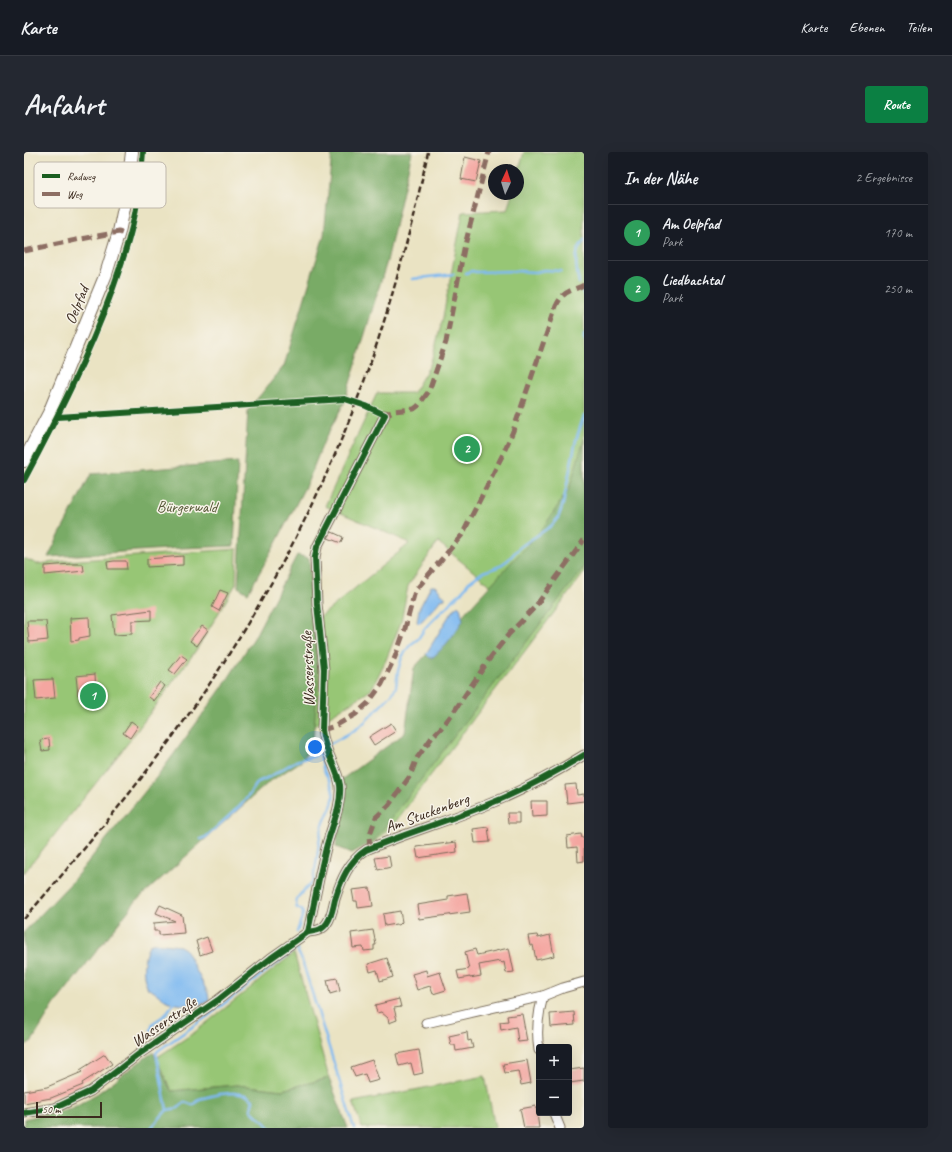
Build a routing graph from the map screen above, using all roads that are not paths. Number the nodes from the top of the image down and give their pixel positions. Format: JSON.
{"nodes":[{"id":1,"x":132,"y":152,"type":"edge"},
{"id":2,"x":131,"y":162,"type":"edge"},
{"id":3,"x":125,"y":208,"type":"edge"},
{"id":4,"x":385,"y":415,"type":"dead end"},
{"id":5,"x":24,"y":461,"type":"edge"},
{"id":6,"x":584,"y":756,"type":"edge"},
{"id":7,"x":312,"y":931,"type":"junction"},
{"id":8,"x":584,"y":982,"type":"edge"},
{"id":9,"x":543,"y":996,"type":"junction"},
{"id":10,"x":426,"y":1023,"type":"dead end"},
{"id":11,"x":538,"y":1044,"type":"edge"},
{"id":12,"x":24,"y":1113,"type":"edge"},
{"id":13,"x":555,"y":1116,"type":"edge"},
{"id":14,"x":560,"y":1128,"type":"edge"}],
"edges":[{"from":1,"to":2,"type":"street","name":"Oelpfad"},
{"from":3,"to":5,"type":"street","name":"Oelpfad"},
{"from":4,"to":7,"type":"street","name":"Wasserstraße"},
{"from":6,"to":7,"type":"street","name":"Am Stuckenberg"},
{"from":7,"to":12,"type":"street","name":"Wasserstraße"},
{"from":8,"to":9,"type":"street"},
{"from":9,"to":10,"type":"street"},
{"from":9,"to":11,"type":"street"},
{"from":13,"to":14,"type":"street"}]}
